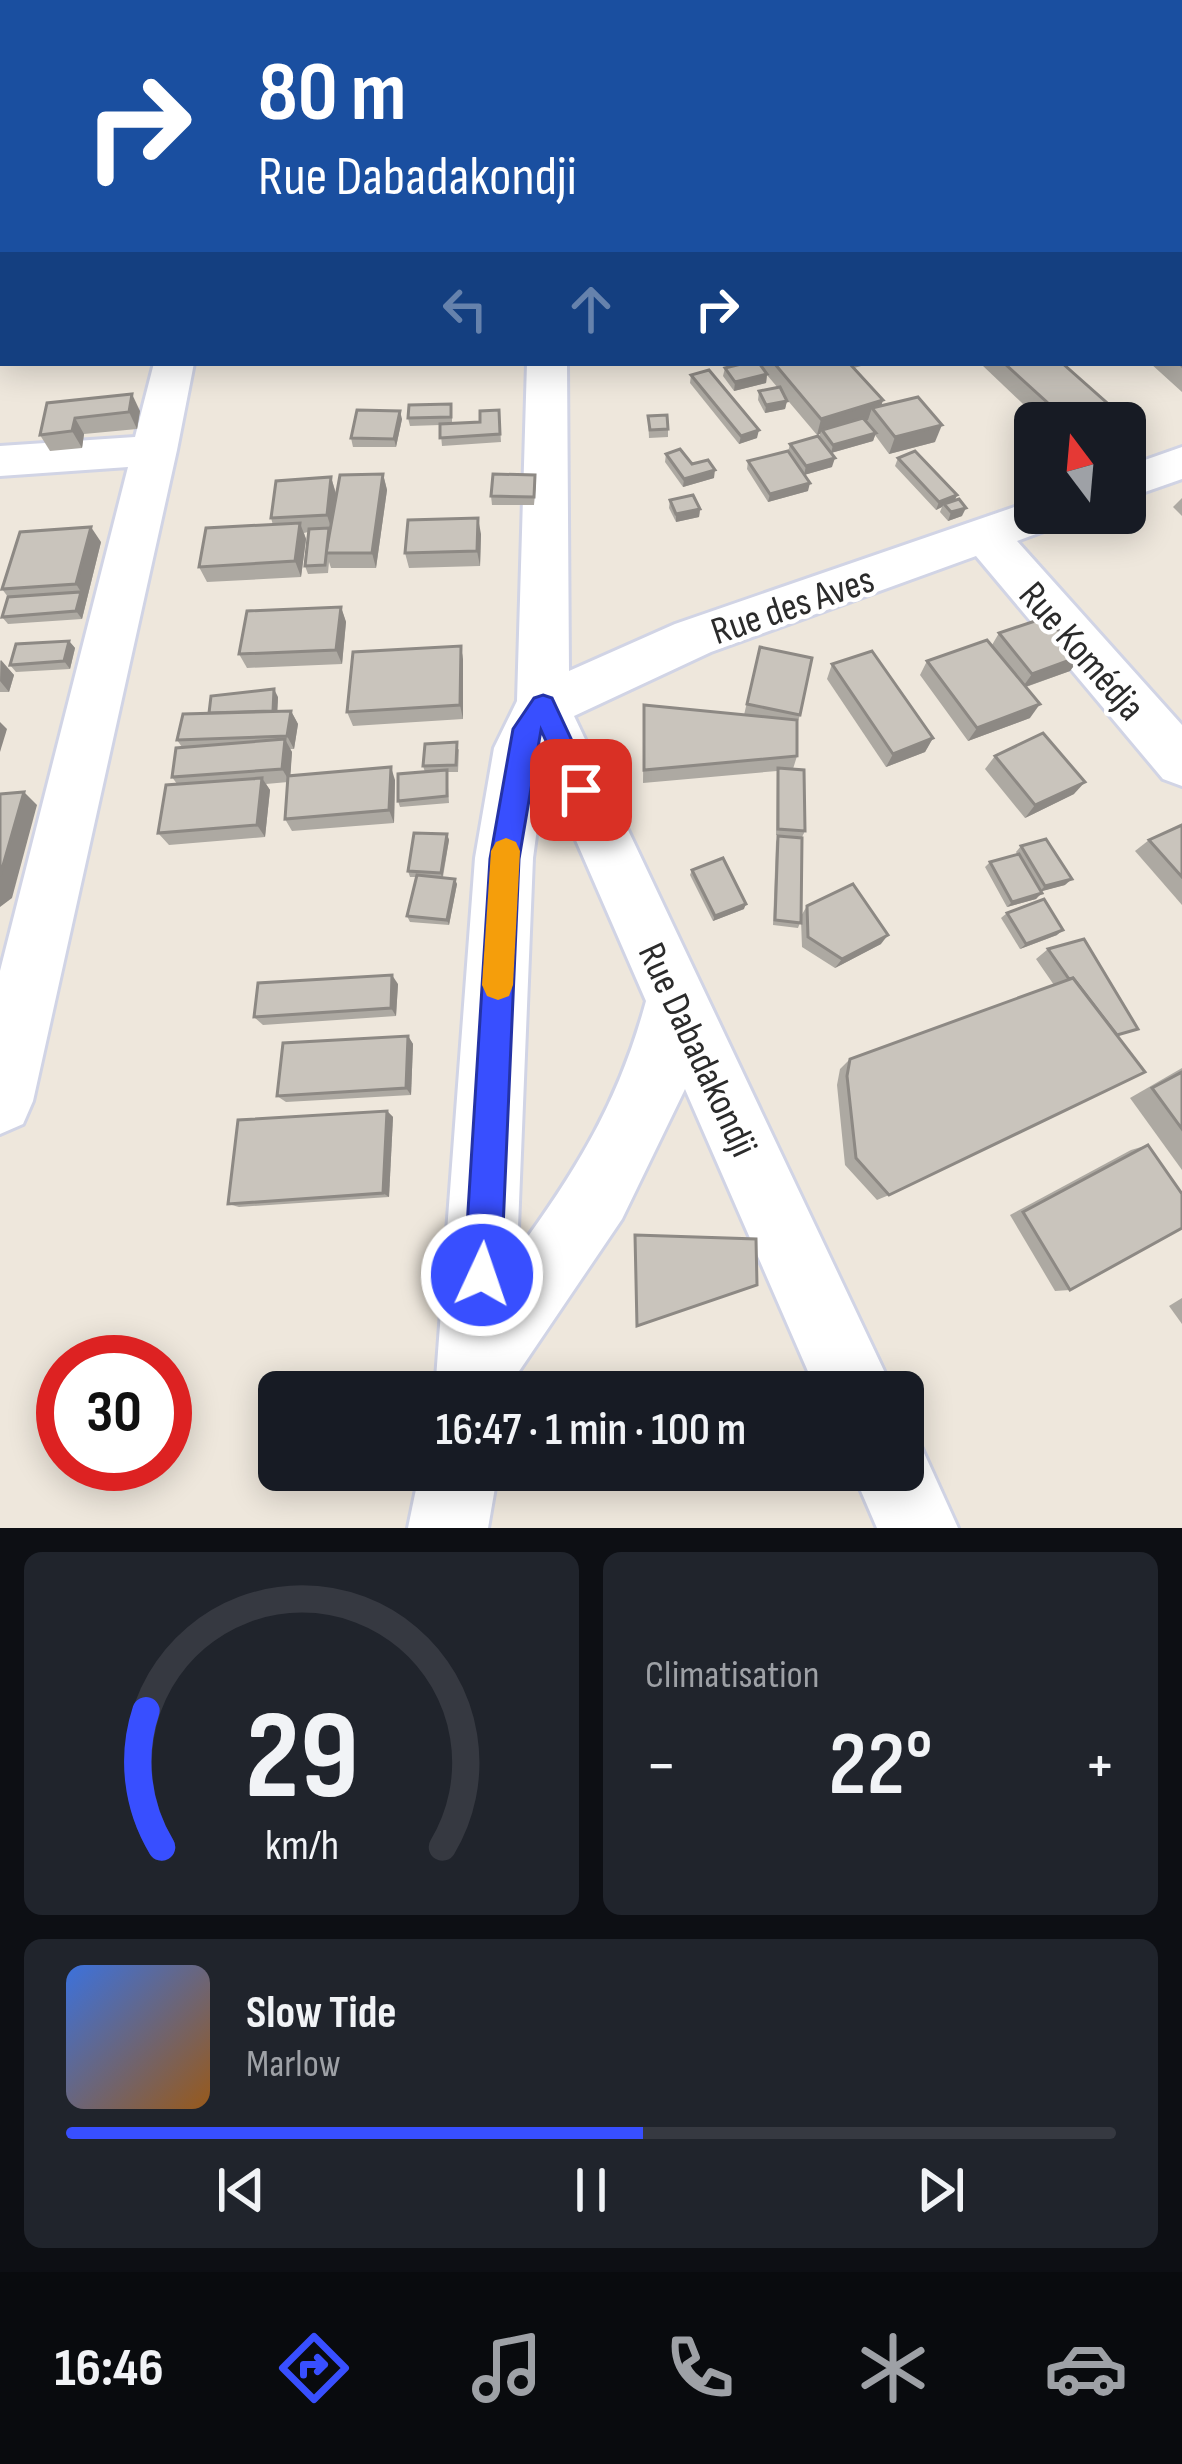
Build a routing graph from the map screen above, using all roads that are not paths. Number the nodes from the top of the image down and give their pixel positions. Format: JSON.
{"nodes":[{"id":1,"x":173,"y":366,"type":"edge"},
{"id":2,"x":547,"y":366,"type":"edge"},
{"id":3,"x":157,"y":450,"type":"junction"},
{"id":4,"x":0,"y":461,"type":"edge"},
{"id":5,"x":1182,"y":462,"type":"edge"},
{"id":6,"x":1146,"y":476,"type":"edge"},
{"id":7,"x":1014,"y":525,"type":"edge"},
{"id":8,"x":985,"y":536,"type":"junction"},
{"id":9,"x":543,"y":706,"type":"junction"},
{"id":10,"x":1182,"y":763,"type":"edge"},
{"id":11,"x":20,"y":924,"type":"edge"},
{"id":12,"x":677,"y":1001,"type":"junction"},
{"id":13,"x":0,"y":1101,"type":"edge"},
{"id":14,"x":476,"y":1371,"type":"edge"},
{"id":15,"x":481,"y":1371,"type":"edge"},
{"id":16,"x":846,"y":1371,"type":"edge"},
{"id":17,"x":455,"y":1491,"type":"edge"},
{"id":18,"x":900,"y":1491,"type":"edge"},
{"id":19,"x":448,"y":1528,"type":"edge"},
{"id":20,"x":917,"y":1528,"type":"edge"}],
"edges":[{"from":1,"to":3,"type":"street"},
{"from":2,"to":9,"type":"street"},
{"from":3,"to":4,"type":"street"},
{"from":3,"to":11,"type":"street"},
{"from":5,"to":6,"type":"street"},
{"from":7,"to":8,"type":"street","name":"Rue des Aves"},
{"from":8,"to":9,"type":"street","name":"Rue des Aves"},
{"from":8,"to":10,"type":"street","name":"Rue Komédja"},
{"from":9,"to":12,"type":"street","name":"Rue Dabadakondji"},
{"from":9,"to":14,"type":"street"},
{"from":11,"to":13,"type":"street"},
{"from":12,"to":15,"type":"street"},
{"from":12,"to":16,"type":"street","name":"Rue Dabadakondji"},
{"from":17,"to":19,"type":"street"},
{"from":18,"to":20,"type":"street"}]}
